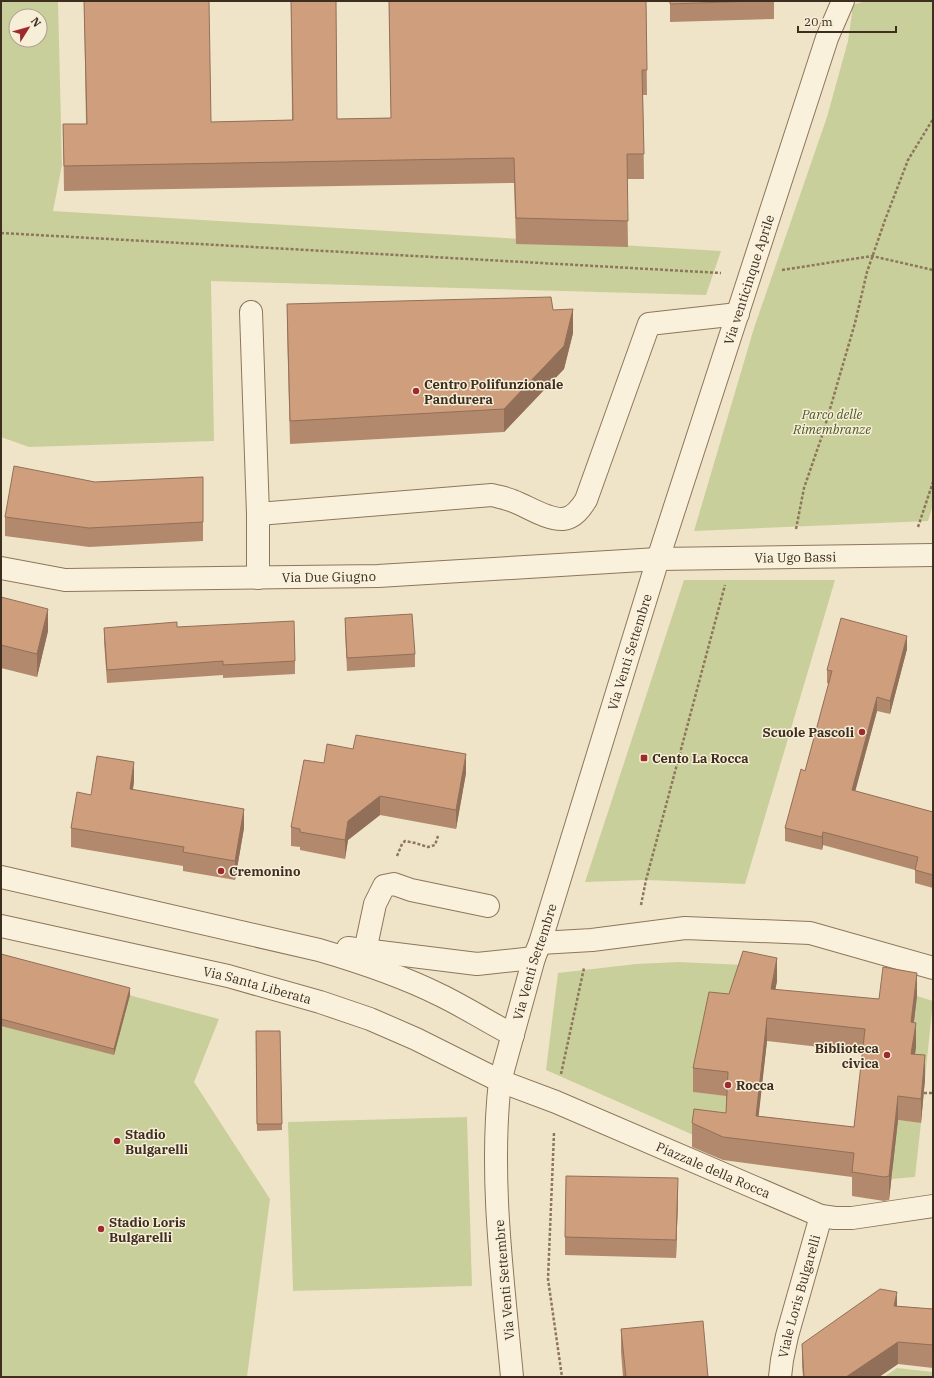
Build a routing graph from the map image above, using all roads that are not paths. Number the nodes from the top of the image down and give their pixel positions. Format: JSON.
{"nodes":[{"id":1,"x":843,"y":1,"type":"edge"},
{"id":2,"x":251,"y":312,"type":"dead end"},
{"id":3,"x":738,"y":314,"type":"junction"},
{"id":4,"x":258,"y":514,"type":"junction"},
{"id":5,"x":933,"y":555,"type":"edge"},
{"id":6,"x":658,"y":559,"type":"junction"},
{"id":7,"x":1,"y":568,"type":"edge"},
{"id":8,"x":258,"y":578,"type":"junction"},
{"id":9,"x":1,"y":877,"type":"edge"},
{"id":10,"x":488,"y":906,"type":"dead end"},
{"id":11,"x":1,"y":926,"type":"edge"},
{"id":12,"x":269,"y":938,"type":"junction"},
{"id":13,"x":537,"y":950,"type":"junction"},
{"id":14,"x":365,"y":951,"type":"junction"},
{"id":15,"x":933,"y":968,"type":"edge"},
{"id":16,"x":513,"y":1035,"type":"junction"},
{"id":17,"x":500,"y":1081,"type":"junction"},
{"id":18,"x":933,"y":1206,"type":"edge"},
{"id":19,"x":821,"y":1216,"type":"junction"},
{"id":20,"x":512,"y":1377,"type":"edge"},
{"id":21,"x":780,"y":1377,"type":"edge"}],
"edges":[{"from":1,"to":3,"type":"street","name":"Via venticinque Aprile"},
{"from":2,"to":4,"type":"street"},
{"from":3,"to":4,"type":"street"},
{"from":3,"to":6,"type":"street","name":"Via venticinque Aprile"},
{"from":4,"to":8,"type":"street"},
{"from":5,"to":6,"type":"street","name":"Via Ugo Bassi"},
{"from":6,"to":8,"type":"street","name":"Via Due Giugno"},
{"from":6,"to":13,"type":"street","name":"Via Venti Settembre"},
{"from":7,"to":8,"type":"street","name":"Via Due Giugno"},
{"from":9,"to":12,"type":"street"},
{"from":10,"to":14,"type":"street"},
{"from":11,"to":17,"type":"street","name":"Via Santa Liberata"},
{"from":12,"to":14,"type":"street"},
{"from":12,"to":16,"type":"street"},
{"from":13,"to":14,"type":"street"},
{"from":13,"to":15,"type":"street"},
{"from":13,"to":16,"type":"street","name":"Via Venti Settembre"},
{"from":16,"to":17,"type":"street","name":"Via Venti Settembre"},
{"from":17,"to":19,"type":"street","name":"Piazzale della Rocca"},
{"from":17,"to":20,"type":"street","name":"Via Venti Settembre"},
{"from":18,"to":19,"type":"street","name":"Piazzale della Rocca"},
{"from":19,"to":21,"type":"street","name":"Viale Loris Bulgarelli"}]}
